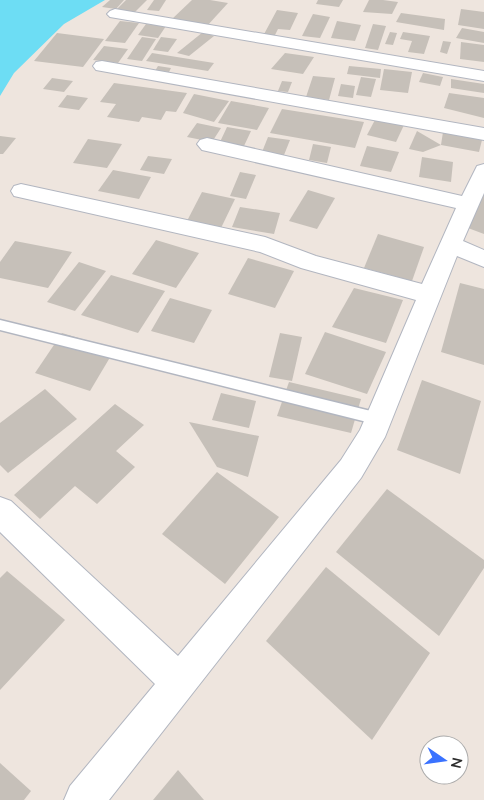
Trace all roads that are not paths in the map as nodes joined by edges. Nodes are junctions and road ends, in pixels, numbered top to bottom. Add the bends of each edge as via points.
1 (115, 14) dead end
2 (102, 66) dead end
3 (484, 76) edge
4 (484, 134) edge
5 (208, 146) dead end
6 (484, 170) edge
7 (21, 191) dead end
8 (468, 204) junction
9 (450, 244) junction
10 (484, 259) edge
11 (432, 292) junction
12 (0, 325) edge
13 (378, 419) junction
14 (0, 510) edge
15 (179, 682) junction
16 (84, 800) edge

1 - 3 street
2 - 4 street
5 - 8 street
6 - 8 street
7 - 11 street via 265,245 369,279 422,293
8 - 9 street
9 - 10 street
9 - 11 street
11 - 13 street
12 - 13 lane
13 - 15 street via 351,469
14 - 15 street
15 - 16 street

